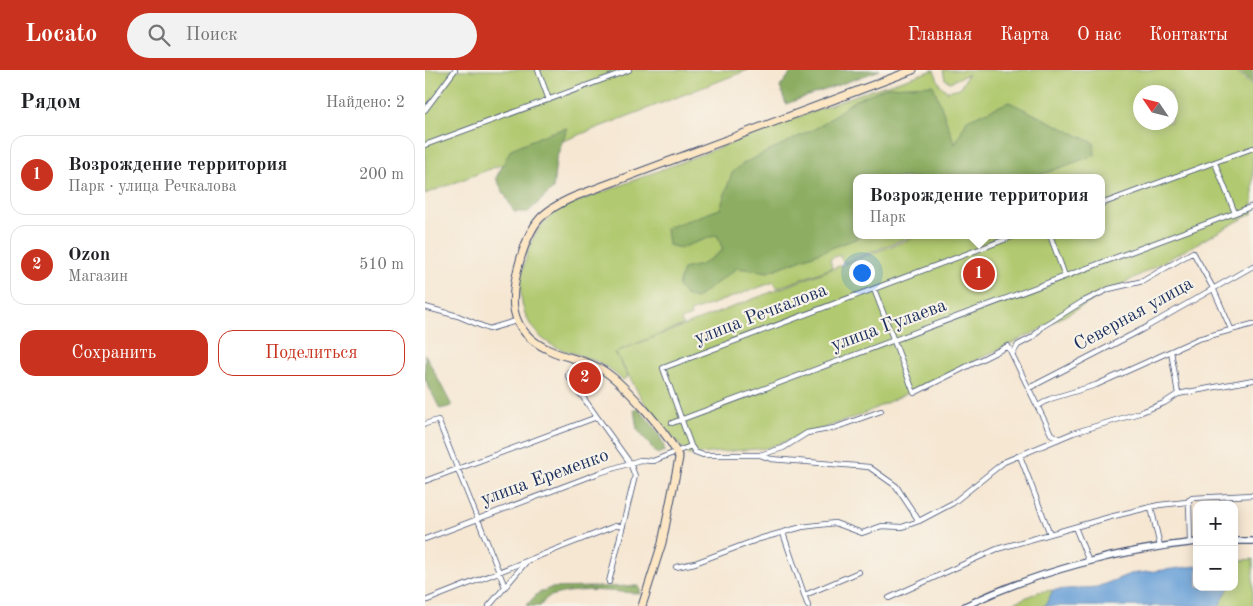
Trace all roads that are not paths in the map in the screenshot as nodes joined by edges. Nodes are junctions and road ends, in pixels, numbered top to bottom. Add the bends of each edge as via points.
1 (455, 70) edge
2 (538, 70) edge
3 (629, 70) edge
4 (913, 70) edge
5 (549, 100) junction
6 (425, 110) edge
7 (425, 145) edge
8 (1253, 148) edge
9 (1215, 163) junction
10 (1105, 203) edge
11 (1253, 206) edge
12 (1235, 213) junction
13 (1006, 239) edge
14 (1051, 239) edge
15 (1253, 266) edge
16 (1065, 276) junction
17 (1213, 288) junction
18 (874, 289) junction
19 (425, 307) edge
20 (516, 321) junction
21 (1253, 324) edge
22 (1231, 329) junction
23 (893, 340) junction
24 (1171, 351) junction
25 (1013, 353) junction
26 (585, 362) junction
27 (1253, 380) edge
28 (1029, 388) junction
29 (1179, 394) junction
30 (1038, 406) junction
31 (881, 411) dead end
32 (597, 417) junction
33 (683, 418) junction
34 (672, 422) dead end
35 (425, 424) edge
36 (1059, 439) junction
37 (691, 446) junction
38 (676, 452) junction
39 (760, 455) junction
40 (1020, 456) junction
41 (630, 463) junction
42 (459, 469) junction
43 (425, 481) edge
44 (1253, 495) edge
45 (1189, 500) junction
46 (1151, 508) junction
47 (477, 519) junction
48 (919, 521) junction
49 (623, 526) junction
50 (1075, 527) junction
51 (783, 533) junction
52 (1050, 534) junction
53 (425, 539) edge
54 (1253, 540) edge
55 (1238, 541) edge
56 (1190, 543) junction
57 (1193, 543) edge
58 (1160, 546) junction
59 (527, 561) junction
60 (1089, 562) junction
61 (676, 567) dead end
62 (499, 572) junction
63 (859, 572) dead end
64 (609, 582) dead end
65 (505, 587) junction
66 (805, 595) junction
67 (889, 598) dead end
68 (425, 601) edge
69 (489, 606) edge
70 (641, 606) edge
71 (808, 606) edge
72 (965, 606) edge

1 - 6 street
2 - 5 street
3 - 5 street
4 - 20 main road via 552,206 537,220 528,236 512,290
5 - 7 street
8 - 9 street
9 - 10 street
9 - 12 street
11 - 12 street, улица Гулаева
12 - 16 street, улица Гулаева
13 - 18 street, улица Речкалова
14 - 16 street
15 - 17 street, Северная улица
16 - 23 street, улица Гулаева
17 - 22 street
17 - 25 street via 1193,252 1143,281 1109,289 1087,299 1043,326 1033,337 1018,345
17 - 28 street, Северная улица via 1143,329
18 - 23 street
18 - 33 street, улица Речкалова via 663,368
19 - 20 street via 489,329
20 - 26 main road via 528,338 549,351
21 - 22 street
22 - 24 street
23 - 25 street via 914,393 1008,346
23 - 33 street, улица Гулаева
24 - 29 street
24 - 30 street
25 - 28 street
26 - 32 street via 568,376
26 - 38 main road via 601,369 626,391 665,434
27 - 29 street
28 - 30 street
29 - 36 street via 1139,413
30 - 36 street via 1051,434
31 - 39 street via 834,428 807,433 783,448
32 - 41 street
32 - 42 street
33 - 34 street, улица Гулаева
33 - 37 street, улица Речкалова
35 - 42 street via 438,420
36 - 40 street
37 - 38 street
37 - 39 street via 703,455
38 - 41 street, улица Еременко via 653,461
38 - 70 main road via 679,464 667,520
39 - 48 street via 771,460 869,467 896,486
40 - 48 street via 1004,462 953,504
40 - 52 street
41 - 47 street, улица Еременко
41 - 49 street via 635,476
42 - 43 street
42 - 47 street
44 - 45 street
45 - 46 street
45 - 56 street
46 - 50 street
46 - 58 street
47 - 53 street, улица Еременко
47 - 62 street
48 - 51 street via 901,527 882,526 862,533 835,522
49 - 59 street via 615,526
49 - 64 street
50 - 52 street
50 - 60 street
51 - 61 street
51 - 66 street
52 - 67 street via 997,549
54 - 55 street
56 - 57 street
56 - 58 street
58 - 60 street
59 - 62 street
59 - 65 street
60 - 72 street via 1012,585
62 - 65 street
62 - 68 street
63 - 66 street
65 - 69 street
66 - 71 street

